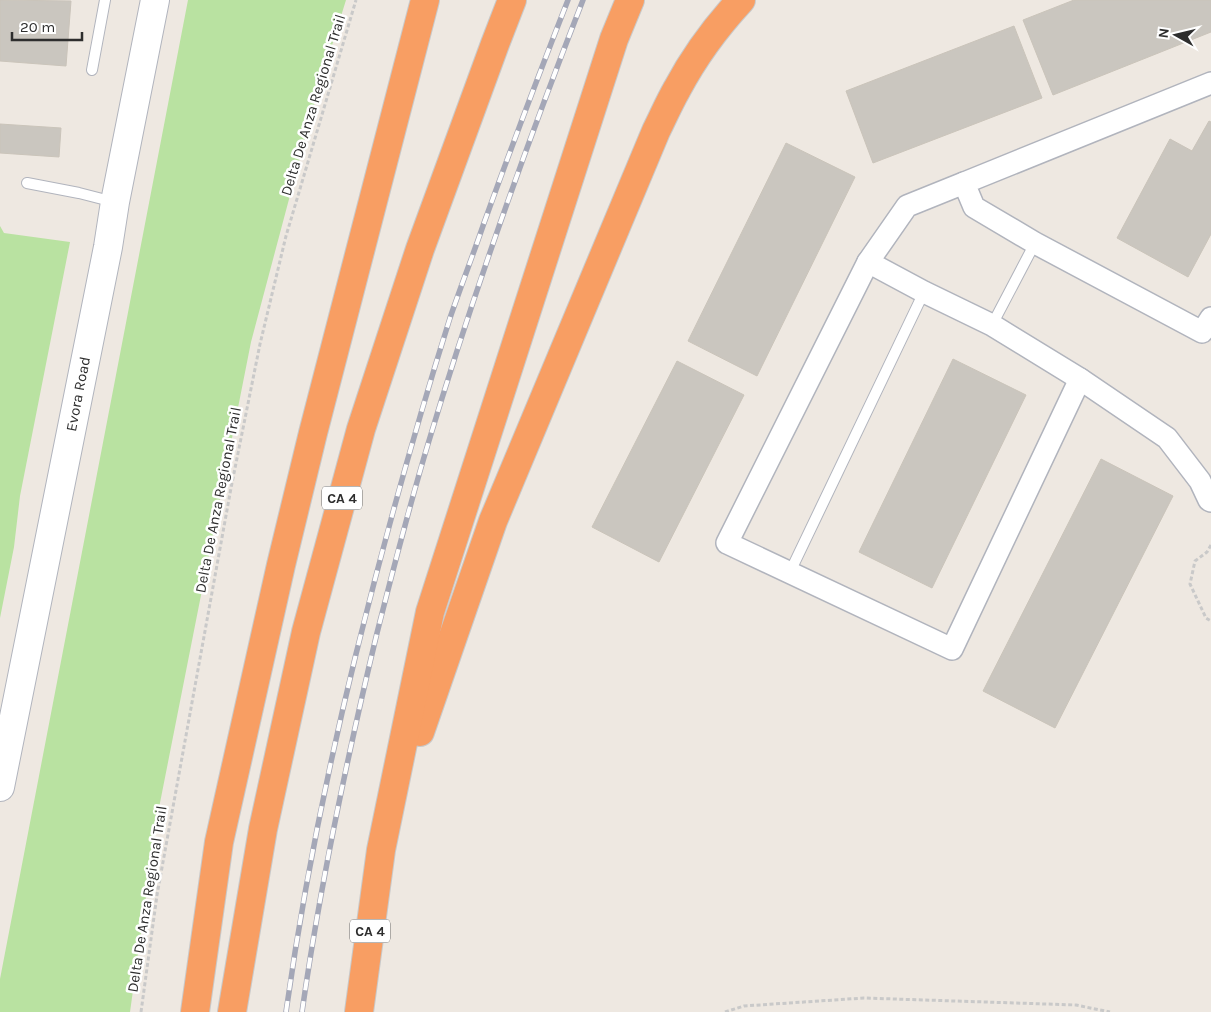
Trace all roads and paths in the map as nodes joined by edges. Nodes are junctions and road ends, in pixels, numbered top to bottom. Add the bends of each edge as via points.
1 (105, 0) edge
2 (155, 0) edge
3 (356, 0) edge
4 (426, 0) edge
5 (512, 0) edge
6 (630, 0) edge
7 (741, 0) edge
8 (92, 70) dead end
9 (1211, 83) edge
10 (27, 183) dead end
11 (964, 183) junction
12 (115, 202) junction
13 (1035, 243) junction
14 (868, 262) junction
15 (924, 292) junction
16 (1211, 318) edge
17 (992, 325) junction
18 (1080, 379) junction
19 (1211, 501) edge
20 (1211, 545) edge
21 (790, 572) junction
22 (1211, 621) edge
23 (0, 787) edge
24 (381, 850) junction
25 (141, 1012) edge
26 (195, 1012) edge
27 (232, 1012) edge
28 (359, 1012) edge
29 (725, 1012) edge
30 (1110, 1012) edge

1 - 8 lane
2 - 12 street, Evora Road
3 - 25 path, Delta De Anza Regional Trail via 286,236 260,344 157,895
4 - 26 highway via 281,565 219,842
5 - 27 highway, CA 4 via 420,249 361,428 306,632 264,829
6 - 24 highway, CA 4 via 611,48 430,612
7 - 24 highway via 701,48 652,140 493,521
9 - 11 street
10 - 12 lane
11 - 13 street via 974,207
11 - 14 street via 907,206
12 - 23 street, Evora Road
13 - 16 street via 1202,332
13 - 17 lane
14 - 15 street
14 - 21 street via 727,543
15 - 17 street
15 - 21 lane
17 - 18 street
18 - 19 street via 1167,438 1200,480
18 - 21 street via 952,649
20 - 22 path via 1195,561 1190,584 1206,618
24 - 28 highway, CA 4
29 - 30 path via 744,1006 864,998 1076,1004

